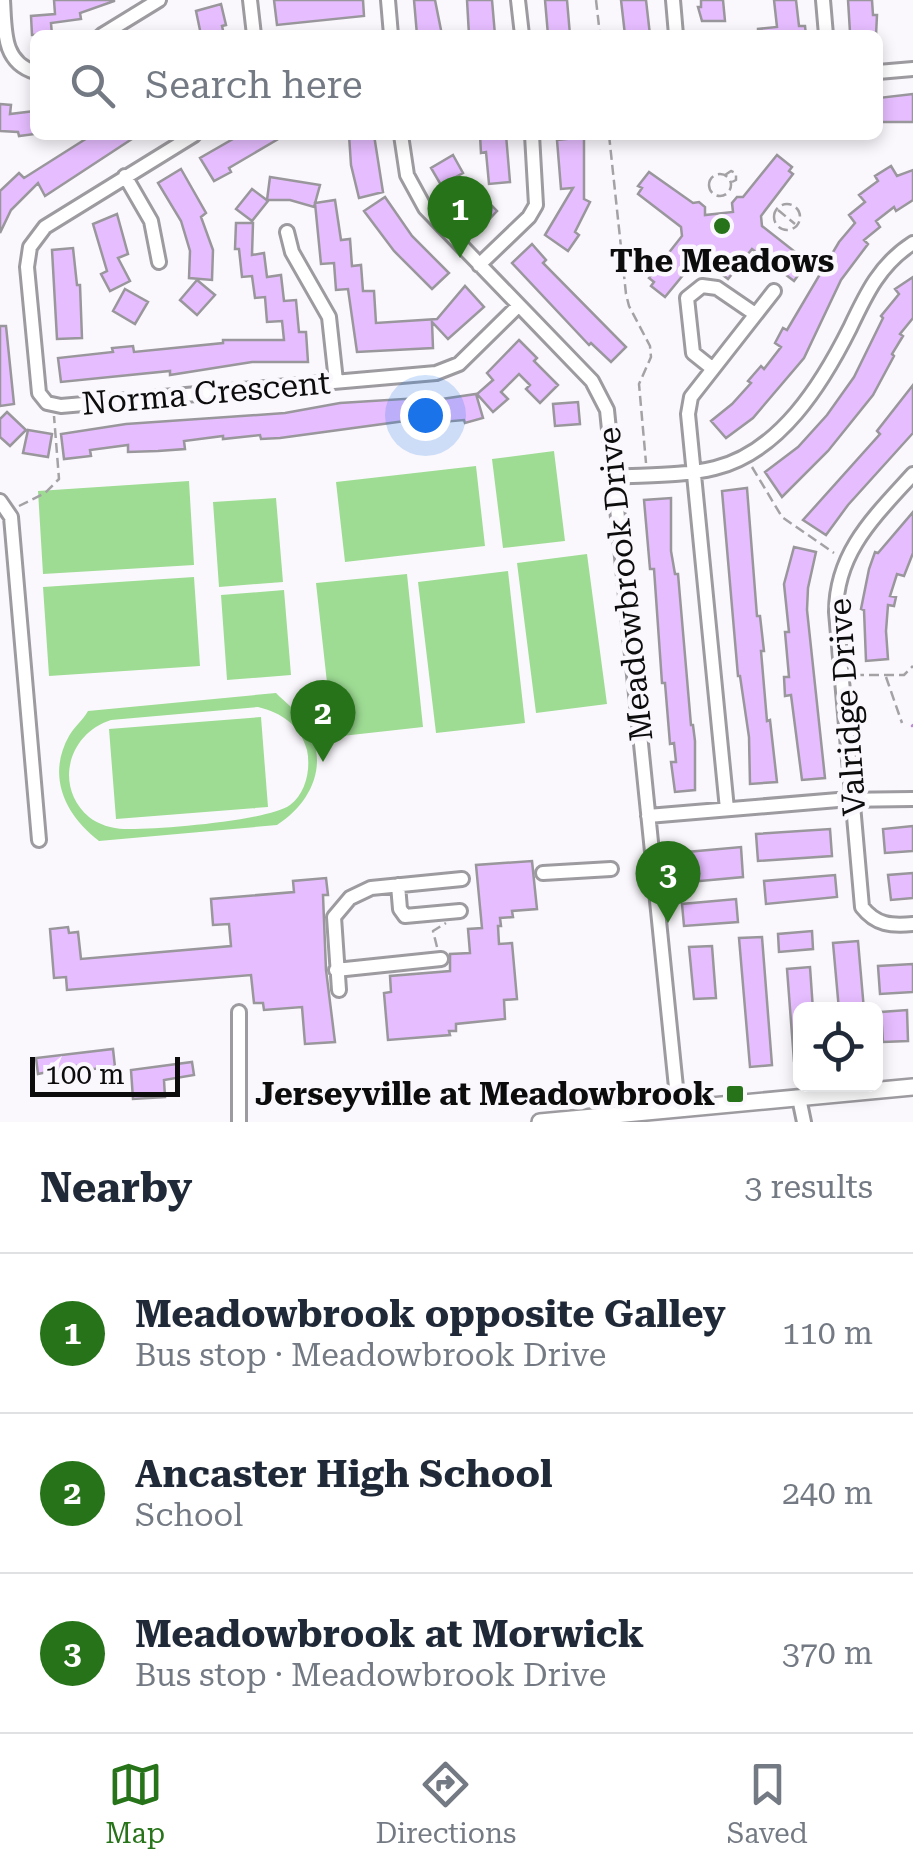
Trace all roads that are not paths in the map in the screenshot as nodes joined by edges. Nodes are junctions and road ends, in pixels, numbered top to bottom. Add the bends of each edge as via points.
1 (3, 0) edge
2 (159, 0) edge
3 (250, 0) edge
4 (388, 0) edge
5 (518, 0) edge
6 (673, 0) edge
7 (823, 0) edge
8 (143, 4) edge
9 (109, 30) edge
10 (253, 30) edge
11 (391, 30) edge
12 (521, 30) edge
13 (676, 30) edge
14 (826, 30) edge
15 (913, 68) edge
16 (30, 70) edge
17 (883, 71) edge
18 (186, 140) edge
19 (402, 140) edge
20 (532, 140) edge
21 (125, 176) junction
22 (287, 232) dead end
23 (913, 243) edge
24 (159, 262) dead end
25 (479, 266) junction
26 (774, 290) dead end
27 (518, 306) junction
28 (756, 314) junction
29 (713, 368) junction
30 (336, 380) junction
31 (694, 472) junction
32 (913, 474) edge
33 (615, 477) junction
34 (3, 505) edge
35 (854, 799) junction
36 (913, 799) edge
37 (727, 809) junction
38 (648, 816) junction
39 (39, 840) dead end
40 (611, 869) dead end
41 (544, 873) dead end
42 (462, 879) dead end
43 (398, 885) junction
44 (460, 911) dead end
45 (913, 924) edge
46 (441, 959) road end
47 (336, 970) junction
48 (339, 990) dead end
49 (238, 1012) dead end
50 (913, 1086) edge
51 (800, 1098) junction
52 (678, 1107) junction
53 (238, 1122) edge
54 (540, 1122) edge
55 (804, 1122) edge

1 - 16 street via 9,55
2 - 8 street
3 - 10 street
4 - 11 street
5 - 12 street
6 - 13 street
7 - 14 street
8 - 9 street
15 - 17 street
18 - 21 street, Norma Crescent
19 - 25 street, Meadowbrook Drive via 414,192
20 - 25 street via 538,197 533,211
21 - 24 street via 151,221
21 - 30 street, Norma Crescent via 44,228 30,247 40,393 47,404
22 - 30 street via 329,317
23 - 31 street via 879,273 831,366 774,436 746,458
25 - 27 street, Meadowbrook Drive
26 - 28 street
27 - 30 street, Norma Crescent via 449,370
27 - 33 street, Meadowbrook Drive via 602,397
28 - 29 street
28 - 29 street via 717,288 692,290 689,344
29 - 31 street via 691,397
31 - 33 street
31 - 37 street
32 - 35 street, Valridge Drive via 859,535 840,572 836,612
33 - 38 street, Meadowbrook Drive
34 - 39 street via 11,517
35 - 36 street
35 - 37 street
35 - 45 street, Valridge Drive via 862,907 883,924
37 - 38 street
38 - 52 street, Meadowbrook Drive
40 - 41 street
42 - 43 street
43 - 44 street via 405,916
43 - 47 street via 360,893 334,917
46 - 47 street
47 - 48 street
49 - 53 street
50 - 51 main road
51 - 52 main road
51 - 55 street
52 - 54 main road

